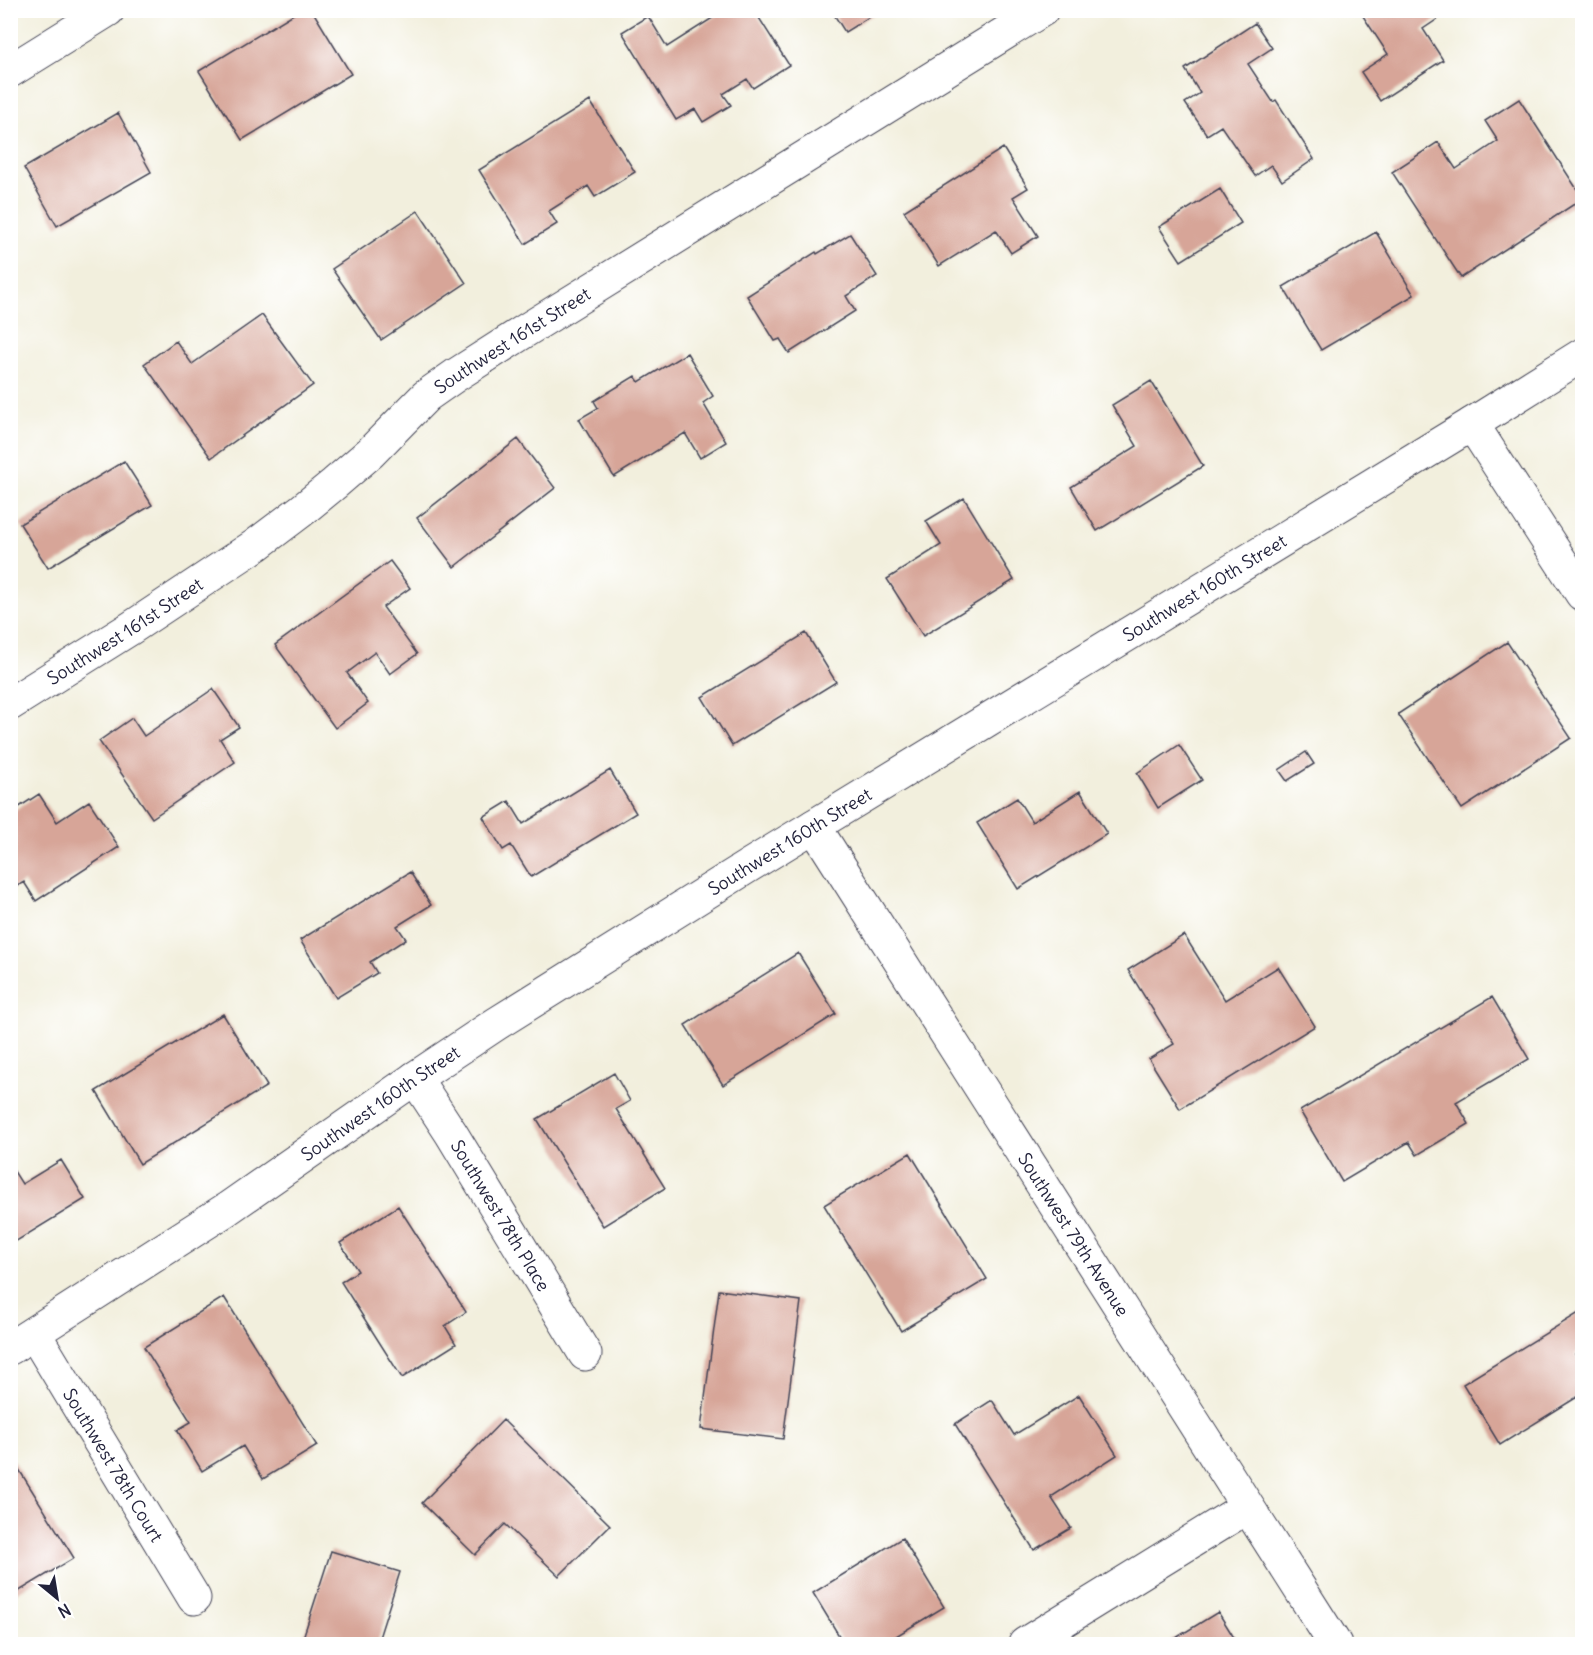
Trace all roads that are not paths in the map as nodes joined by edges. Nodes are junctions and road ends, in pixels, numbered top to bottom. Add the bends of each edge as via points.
1 (108, 10) edge
2 (1042, 10) edge
3 (10, 71) edge
4 (1582, 355) edge
5 (1472, 424) junction
6 (1582, 594) edge
7 (10, 704) edge
8 (814, 826) junction
9 (415, 1078) junction
10 (22, 1341) edge
11 (585, 1354) dead end
12 (1247, 1507) junction
13 (194, 1598) dead end
14 (1025, 1644) edge
15 (1335, 1644) edge

1 - 3 street
2 - 7 street, Southwest 161st Street via 456,375 426,396 370,453 256,545
4 - 5 street, Southwest 160th Street
5 - 6 street
5 - 8 street, Southwest 160th Street
8 - 9 street, Southwest 160th Street
8 - 12 street, Southwest 79th Avenue
9 - 10 street, Southwest 160th Street via 227,1209
9 - 11 street, Southwest 78th Place
10 - 13 street, Southwest 78th Court
12 - 14 street
12 - 15 street, Southwest 79th Avenue

